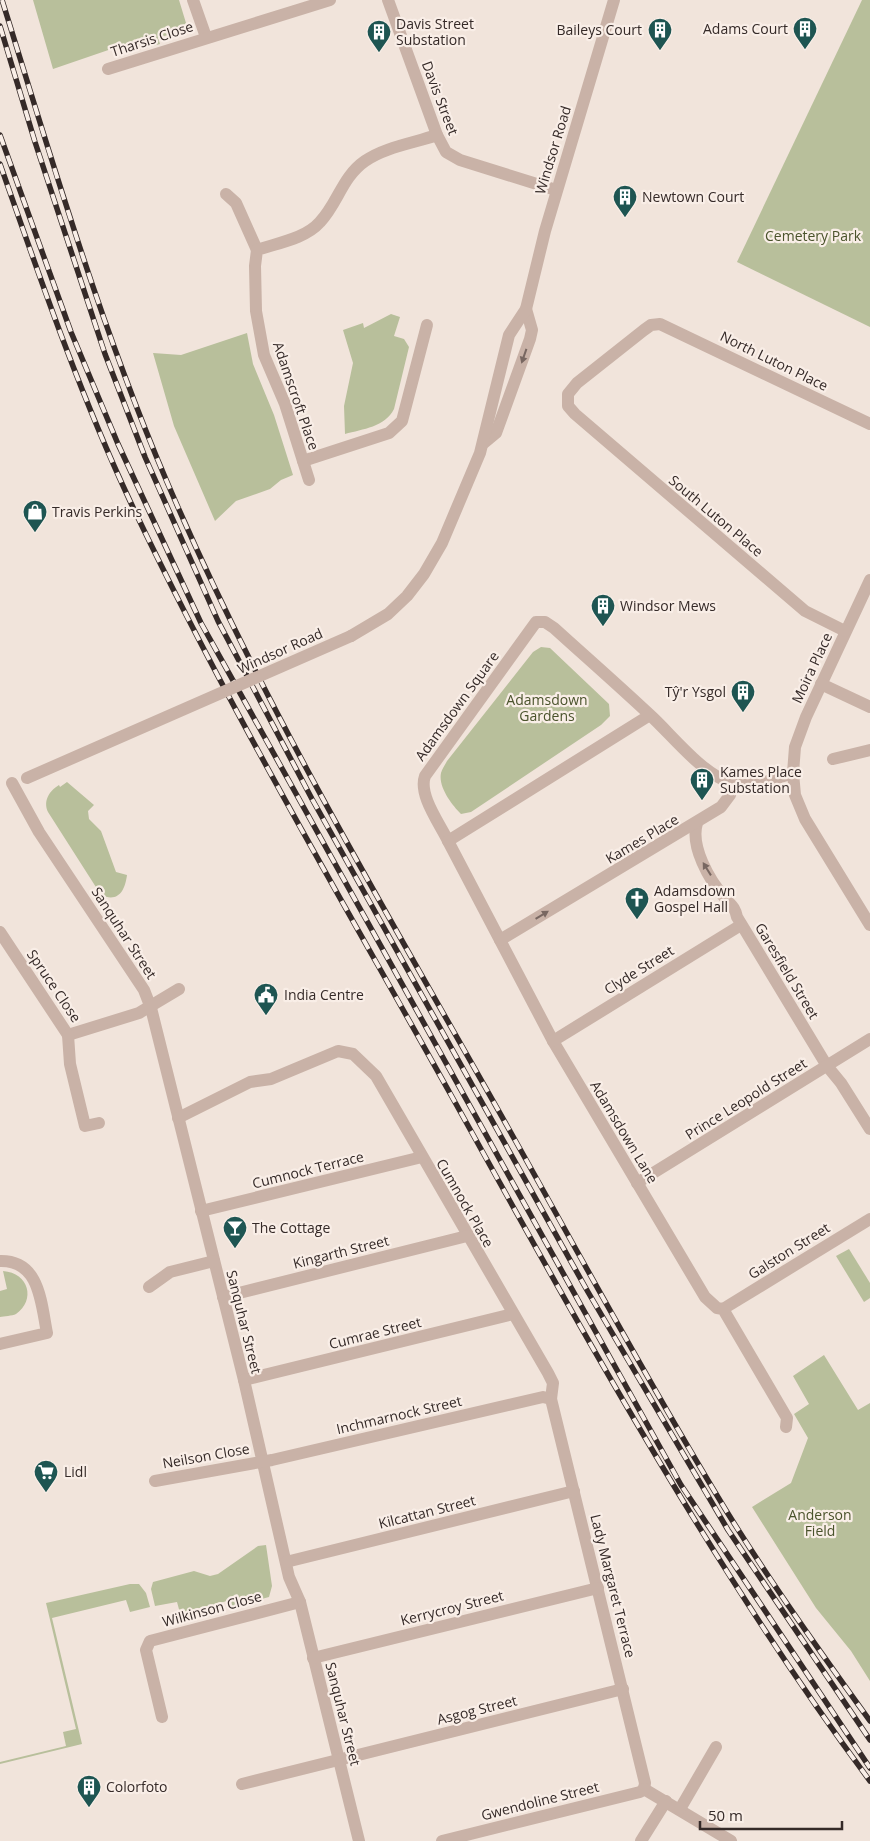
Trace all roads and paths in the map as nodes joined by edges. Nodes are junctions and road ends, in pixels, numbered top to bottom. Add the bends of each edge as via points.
1 (193, 0) edge
2 (330, 0) edge
3 (388, 0) edge
4 (614, 0) edge
5 (206, 37) junction
6 (108, 69) dead end
7 (437, 135) junction
8 (556, 190) junction
9 (226, 194) dead end
10 (258, 250) junction
11 (526, 309) junction
12 (427, 325) dead end
13 (665, 325) joint
14 (870, 424) edge
15 (484, 443) junction
16 (303, 461) junction
17 (309, 480) dead end
18 (870, 580) edge
19 (845, 631) junction
20 (821, 684) junction
21 (870, 707) edge
22 (650, 715) junction
23 (870, 750) edge
24 (833, 759) dead end
25 (793, 773) junction
26 (733, 784) junction
27 (6, 785) edge
28 (697, 823) junction
29 (448, 841) junction
30 (741, 925) junction
31 (870, 926) edge
32 (0, 932) edge
33 (500, 940) junction
34 (179, 989) dead end
35 (151, 1008) junction
36 (68, 1035) junction
37 (870, 1039) edge
38 (553, 1041) junction
39 (827, 1066) junction
40 (178, 1118) junction
41 (100, 1123) dead end
42 (870, 1129) edge
43 (422, 1157) junction
44 (637, 1184) junction
45 (201, 1212) junction
46 (870, 1219) edge
47 (467, 1236) junction
48 (0, 1261) edge
49 (214, 1261) junction
50 (149, 1287) dead end
51 (223, 1296) junction
52 (723, 1309) junction
53 (513, 1314) junction
54 (0, 1344) edge
55 (548, 1373) joint
56 (244, 1380) junction
57 (547, 1398) junction
58 (786, 1427) dead end
59 (262, 1461) junction
60 (155, 1481) dead end
61 (574, 1491) junction
62 (286, 1562) junction
63 (598, 1588) junction
64 (300, 1602) junction
65 (314, 1658) junction
66 (623, 1689) junction
67 (162, 1717) dead end
68 (716, 1747) dead end
69 (339, 1760) junction
70 (242, 1784) dead end
71 (644, 1789) junction
72 (666, 1801) junction
73 (680, 1809) junction
74 (466, 1838) edge
75 (359, 1841) edge
76 (442, 1841) edge
77 (641, 1841) edge
78 (731, 1841) edge

1 - 5 street, Tharsis Close
2 - 5 street, Tharsis Close
3 - 7 street, Davis Street
4 - 8 street, Windsor Road
5 - 6 street, Tharsis Close
7 - 8 street, Davis Street via 446,152 460,160
7 - 10 street via 365,161 346,178 319,224 297,237
8 - 11 street, Windsor Road
9 - 10 street via 236,203
10 - 16 street, Adamscroft Place via 256,311 264,355 285,404
11 - 15 street, Windsor Road via 509,335 485,426
11 -> 15 street, Windsor Road via 532,330 530,339 496,433
12 - 16 street, Adamscroft Place via 402,421 389,433
13 - 14 street, North Luton Place
13 - 19 street, South Luton Place via 656,324 644,330 570,389 568,406 805,611
15 - 27 street, Windsor Road, bridge via 428,569 388,614 351,636
16 - 17 street, Adamscroft Place
18 - 19 street, Moira Place
19 - 20 street, Moira Place
20 - 21 street
20 - 25 street, Moira Place via 800,732
22 - 26 street, Adamsdown Square via 706,769
22 - 29 street
22 - 29 street, Adamsdown Square via 554,628 546,622 536,622 425,776 426,796
23 - 24 street
25 - 26 street via 752,785
25 - 31 street, Moira Place via 795,795 805,819
26 - 28 street, Kames Place via 722,807
27 - 35 street, Sanquhar Street via 144,990
30 -> 28 street, Garesfield Street via 736,910 699,856 695,834
33 -> 28 street, Kames Place
29 - 33 street, Adamsdown Lane
30 - 38 street, Clyde Street
30 - 39 street, Garesfield Street
32 - 36 street, Spruce Close
33 - 38 street, Adamsdown Lane
34 - 35 street, Spruce Close
35 - 36 street, Spruce Close
35 - 40 street, Sanquhar Street
36 - 41 street via 70,1064 85,1126
37 - 39 street, Prince Leopold Street
38 - 44 street, Adamsdown Lane
39 - 42 street, Garesfield Street
39 - 44 street, Prince Leopold Street
40 - 43 street, Cumnock Place via 250,1082 271,1079 338,1051 351,1053 376,1076
40 - 45 street, Sanquhar Street
43 - 45 street, Cumnock Terrace
43 - 47 street, Cumnock Place
44 - 52 street, Adamsdown Lane via 705,1297
45 - 49 street, Sanquhar Street
46 - 52 street, Galston Street
47 - 51 street, Kingarth Street
47 - 53 street, Cumnock Place
48 - 54 street via 13,1262 32,1275 47,1333
49 - 50 street via 170,1272
49 - 51 street, Sanquhar Street
51 - 56 street, Sanquhar Street
52 - 58 street, Adamsdown Lane via 787,1418
53 - 55 street, Cumnock Place
53 - 56 street, Cumrae Street
55 - 57 street, Lady Margaret Terrace via 553,1384
56 - 59 street, Sanquhar Street
57 - 59 street, Inchmarnock Street
57 - 61 street, Lady Margaret Terrace
59 - 60 street, Neilson Close
59 - 62 street, Sanquhar Street
61 - 62 street, Kilcattan Street
61 - 63 street, Lady Margaret Terrace
62 - 64 street, Sanquhar Street
63 - 65 street, Kerrycroy Street
63 - 66 street, Lady Margaret Terrace
64 - 65 street, Sanquhar Street
64 - 67 street, Wilkinson Close via 150,1641 146,1650
65 - 69 street, Sanquhar Street
66 - 69 street, Asgog Street
66 - 71 street, Lady Margaret Terrace
68 - 73 street
69 - 70 street, Asgog Street
69 - 75 street, Sanquhar Street
71 - 72 street
71 - 74 street, Gwendoline Street
72 - 73 street
72 - 77 street
73 - 78 street
74 - 76 street, Gwendoline Street

